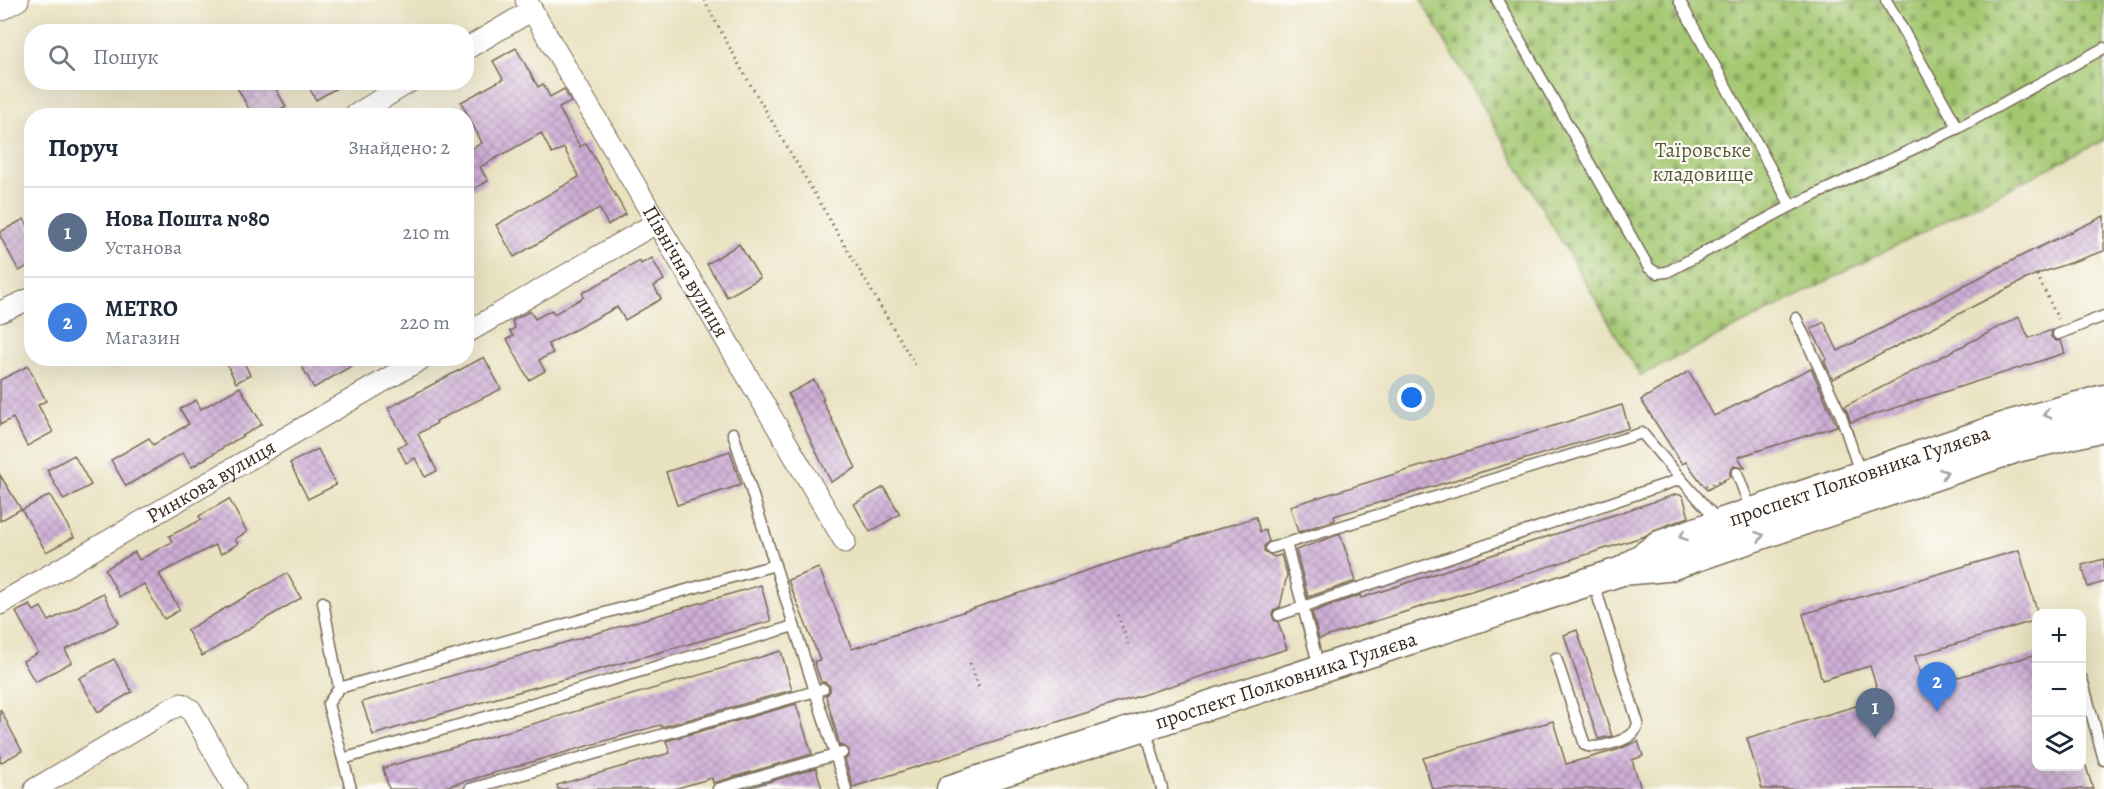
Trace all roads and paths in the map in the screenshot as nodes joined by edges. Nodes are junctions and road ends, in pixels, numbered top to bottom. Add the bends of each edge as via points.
1 (18, 0) edge
2 (704, 0) edge
3 (1497, 0) edge
4 (1678, 0) edge
5 (1886, 0) edge
6 (529, 5) edge
7 (0, 10) edge
8 (474, 43) edge
9 (2104, 48) edge
10 (397, 90) edge
11 (367, 108) edge
12 (1958, 128) junction
13 (1791, 206) junction
14 (656, 223) junction
15 (2037, 274) dead end
16 (24, 302) edge
17 (0, 312) edge
18 (2104, 316) edge
19 (1796, 318) dead end
20 (474, 328) edge
21 (2061, 333) joint
22 (915, 365) dead end
23 (409, 366) edge
24 (2104, 399) edge
25 (2104, 427) edge
26 (733, 433) dead end
27 (1737, 474) joint
28 (1860, 474) junction
29 (1681, 478) junction
30 (1692, 491) junction
31 (1752, 512) junction
32 (1720, 523) junction
33 (845, 542) dead end
34 (1286, 543) junction
35 (1271, 548) dead end
36 (775, 565) junction
37 (1622, 571) junction
38 (1593, 581) junction
39 (323, 602) dead end
40 (0, 604) edge
41 (1303, 607) junction
42 (1118, 615) dead end
43 (1279, 615) dead end
44 (794, 626) junction
45 (1128, 644) dead end
46 (1556, 658) dead end
47 (970, 663) dead end
48 (1319, 669) junction
49 (339, 688) junction
50 (819, 690) junction
51 (980, 691) dead end
52 (2086, 694) edge
53 (1145, 726) junction
54 (839, 754) junction
55 (343, 759) junction
56 (2104, 760) edge
57 (35, 789) edge
58 (235, 789) edge
59 (351, 789) edge
60 (470, 789) edge
61 (717, 789) edge
62 (846, 789) edge
63 (951, 789) edge
64 (1162, 789) edge

1 - 7 street
2 - 22 path
3 - 13 lane via 1648,268 1657,273 1667,272
4 - 13 lane
5 - 12 lane
6 - 8 street
6 - 14 street, Північна вулиця
9 - 12 lane
10 - 11 street
12 - 13 lane
14 - 20 street
14 - 33 street, Північна вулиця
15 - 21 path
16 - 17 street
18 - 21 lane
19 - 28 lane via 1844,414
23 - 40 street, Ринкова вулиця
24 -> 28 main road, проспект Полковника Гуляєва via 2012,424
37 -> 25 main road, проспект Полковника Гуляєва via 1667,567 2017,448
26 - 36 lane
27 - 30 path
27 - 31 lane
28 - 31 main road, проспект Полковника Гуляєва
29 - 30 lane
29 - 34 lane via 1642,433
29 - 41 lane
30 - 32 lane
31 - 32 main road, проспект Полковника Гуляєва
32 -> 37 main road, проспект Полковника Гуляєва via 1660,545
34 - 35 lane
34 - 41 lane
36 - 44 lane
36 - 49 lane
37 - 38 main road, проспект Полковника Гуляєва
38 - 46 lane via 1638,723 1636,730 1630,736 1596,748 1585,745
38 - 48 main road, проспект Полковника Гуляєва
39 - 49 lane
41 - 43 lane
41 - 48 lane
42 - 45 path
44 - 50 lane
44 - 55 lane
47 - 51 path
48 - 53 main road, проспект Полковника Гуляєва
49 - 55 lane via 328,704
50 - 54 lane
50 - 60 lane
52 - 56 lane
53 - 63 main road, проспект Полковника Гуляєва
53 - 64 lane
54 - 61 lane
54 - 62 lane
55 - 59 lane
57 - 58 street via 182,704 191,710

